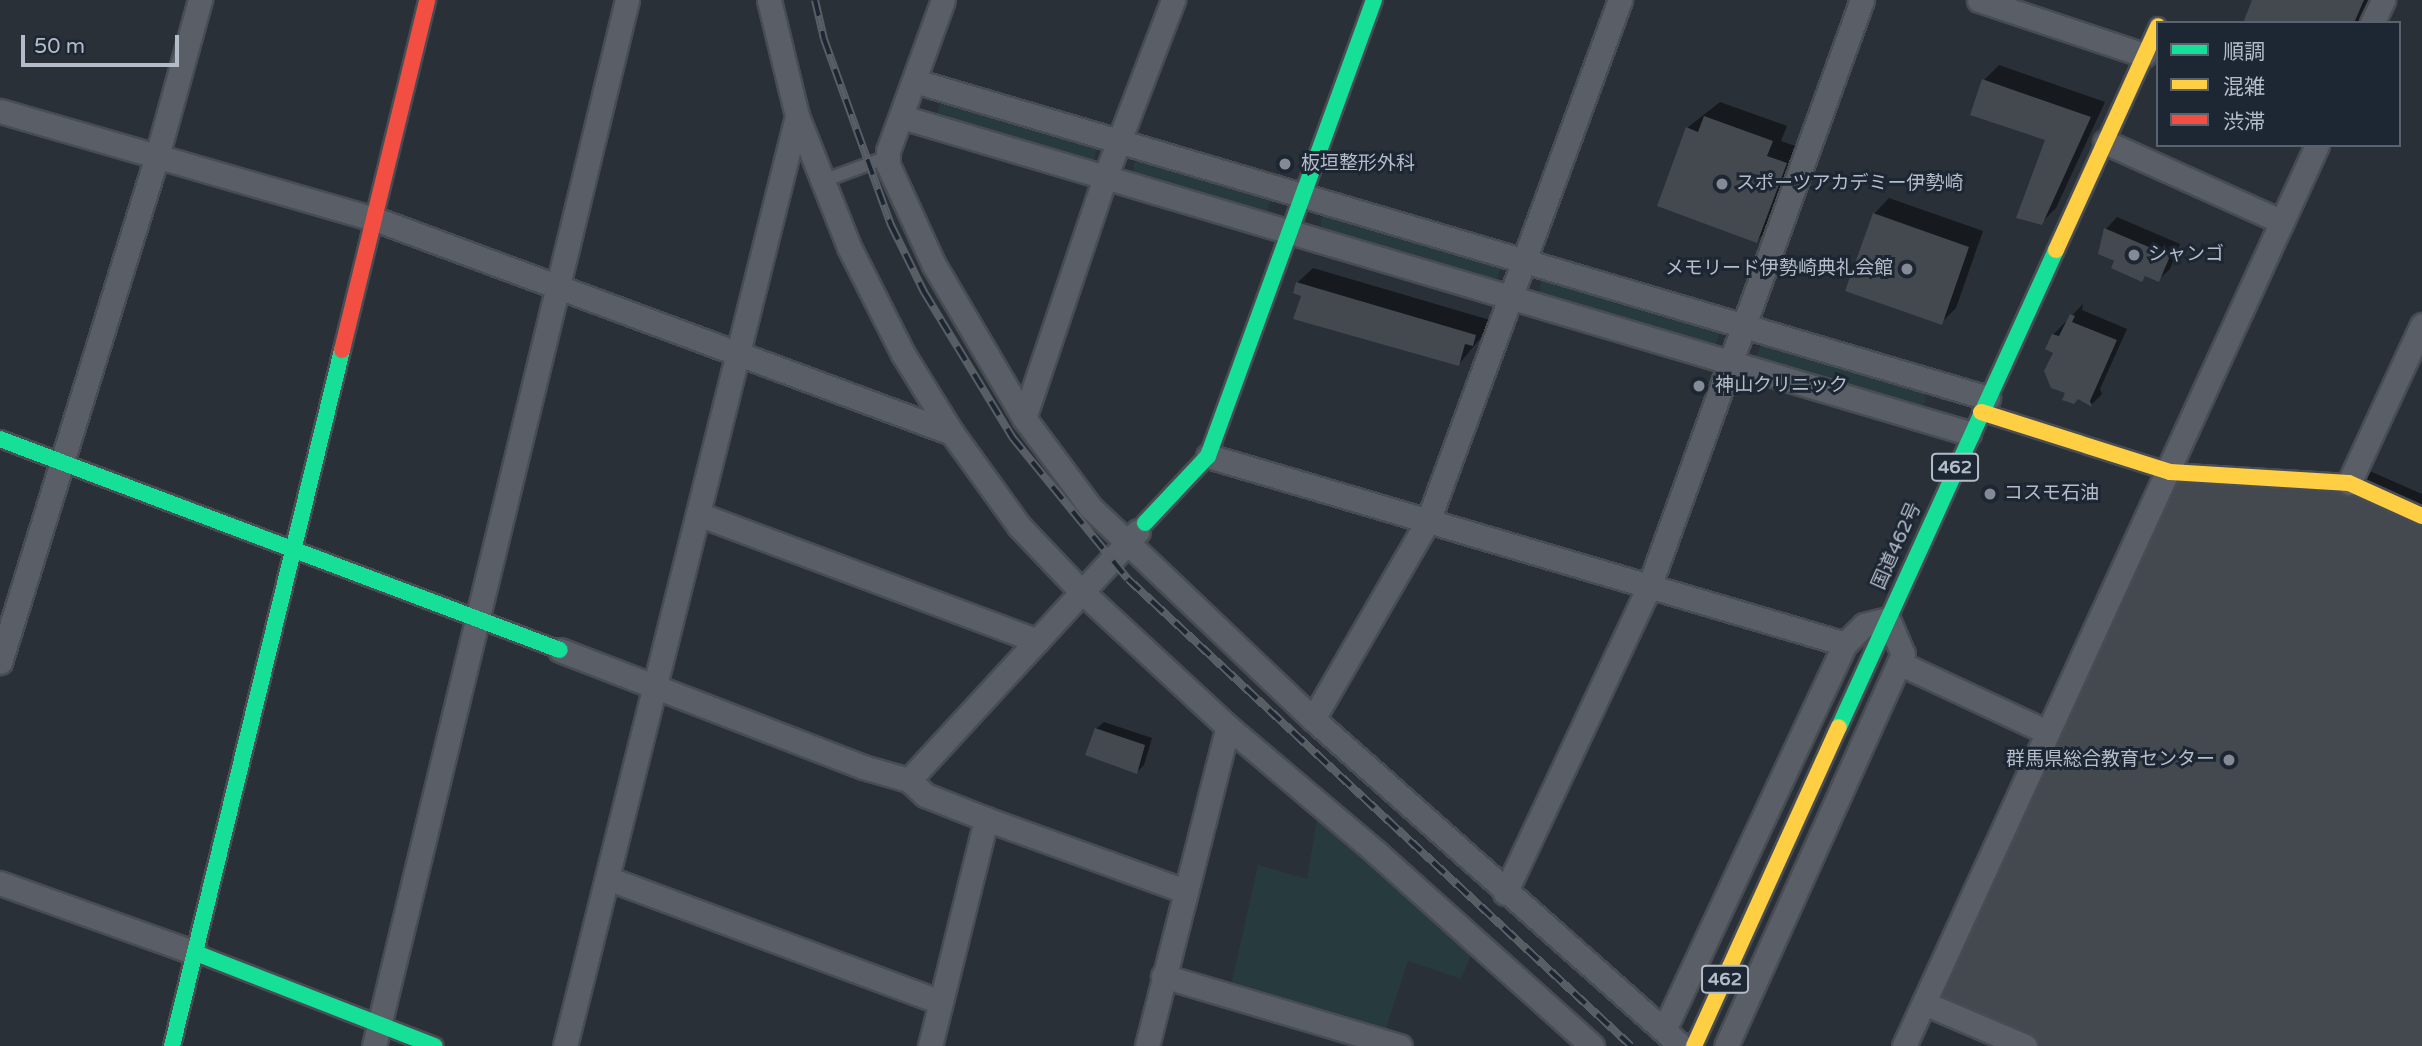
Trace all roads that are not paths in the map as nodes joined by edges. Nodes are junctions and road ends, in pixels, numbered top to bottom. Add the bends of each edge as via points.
1 (200, 0) edge
2 (427, 0) edge
3 (626, 0) edge
4 (769, 0) edge
5 (943, 0) edge
6 (1172, 0) edge
7 (1374, 0) edge
8 (1620, 0) edge
9 (1862, 0) edge
10 (1979, 0) edge
11 (2383, 0) edge
12 (2373, 21) edge
13 (2156, 29) edge
14 (2144, 55) junction
15 (915, 81) junction
16 (0, 111) edge
17 (797, 116) junction
18 (902, 117) junction
19 (1120, 140) junction
20 (2105, 142) junction
21 (2316, 147) edge
22 (157, 156) junction
23 (888, 157) junction
24 (1104, 180) junction
25 (823, 181) junction
26 (1303, 194) junction
27 (375, 219) junction
28 (2282, 222) junction
29 (1289, 233) junction
30 (1527, 260) junction
31 (557, 286) junction
32 (1511, 300) junction
33 (2422, 325) edge
34 (1743, 328) junction
35 (738, 353) junction
36 (1729, 365) junction
37 (1984, 405) junction
38 (1024, 418) junction
39 (952, 433) junction
40 (1969, 433) junction
41 (0, 439) edge
42 (1208, 456) junction
43 (62, 462) junction
44 (2170, 472) junction
45 (2350, 483) junction
46 (698, 514) junction
47 (2422, 516) edge
48 (1428, 521) junction
49 (1145, 523) joint
50 (1127, 542) junction
51 (294, 550) junction
52 (1649, 587) junction
53 (1080, 590) junction
54 (477, 619) junction
55 (1888, 619) junction
56 (1037, 641) junction
57 (1845, 645) junction
58 (559, 650) joint
59 (0, 662) edge
60 (1899, 663) junction
61 (655, 686) junction
62 (1312, 719) junction
63 (1228, 727) junction
64 (2047, 732) junction
65 (909, 780) junction
66 (986, 819) junction
67 (607, 878) junction
68 (0, 883) edge
69 (1185, 891) junction
70 (1505, 893) junction
71 (196, 953) junction
72 (1163, 976) junction
73 (941, 1002) junction
74 (1924, 1003) junction
75 (1664, 1030) junction
76 (376, 1036) edge
77 (172, 1046) edge
78 (434, 1046) edge
79 (565, 1046) edge
80 (930, 1046) edge
81 (1147, 1046) edge
82 (1400, 1046) edge
83 (1591, 1046) edge
84 (1681, 1046) edge
85 (1694, 1046) edge
86 (1726, 1046) edge
87 (1904, 1046) edge
88 (2025, 1046) edge

1 - 22 street
2 - 27 main road
3 - 31 street
4 - 17 street
5 - 15 street
6 - 19 street
7 - 26 main road
8 - 30 street
9 - 34 street
10 - 14 street
11 - 12 street
13 - 14 main road, 国道462号 / 462
14 - 20 main road, 国道462号 / 462
15 - 18 street
15 - 19 street
16 - 22 street
17 - 25 street
17 - 35 street
18 - 23 street
18 - 24 street
19 - 24 street
19 - 26 street
20 - 28 street
20 - 37 main road, 国道462号 / 462
21 - 28 street
22 - 27 street
22 - 43 street
23 - 25 lane
23 - 38 street via 934,265
24 - 29 street
24 - 38 street
25 - 39 street via 849,247 903,354
26 - 29 main road
26 - 30 street
27 - 31 street
27 - 51 main road
28 - 44 street
29 - 32 street
29 - 42 main road
30 - 32 street
30 - 34 street
31 - 35 street
31 - 54 street
32 - 36 street
32 - 48 street
33 - 45 street
34 - 36 street
34 - 37 street
35 - 39 street
35 - 46 street
36 - 40 street
36 - 52 street
37 - 40 main road, 国道462号 / 462
37 - 44 main road
38 - 50 street via 1090,507
39 - 53 street via 1019,526
40 - 55 main road, 国道462号 / 462
41 - 43 main road
42 - 48 street
42 - 49 main road
43 - 51 main road
43 - 59 street
44 - 45 main road
44 - 64 street
45 - 47 main road
46 - 56 street
46 - 61 street
48 - 52 street
48 - 62 street
49 - 50 street
50 - 53 street
50 - 62 street
51 - 54 main road
51 - 71 main road
52 - 57 street
52 - 70 street
53 - 56 street
53 - 63 street
54 - 58 main road
54 - 76 street
55 - 57 street via 1864,625
55 - 60 street via 1903,654
55 - 85 main road, 国道462号 / 462
56 - 65 street
57 - 75 street
58 - 61 street
60 - 64 street
60 - 86 street
61 - 65 street via 863,767
61 - 67 street
62 - 70 street
63 - 69 street
63 - 83 street via 1377,853
64 - 74 street
65 - 66 street via 925,795
66 - 69 street
66 - 73 street
67 - 73 street
67 - 79 street
68 - 71 street
69 - 72 street
70 - 75 street
71 - 76 main road
71 - 77 main road
72 - 81 street
72 - 82 street
73 - 80 street
74 - 87 street
74 - 88 street
75 - 84 street
76 - 78 main road

